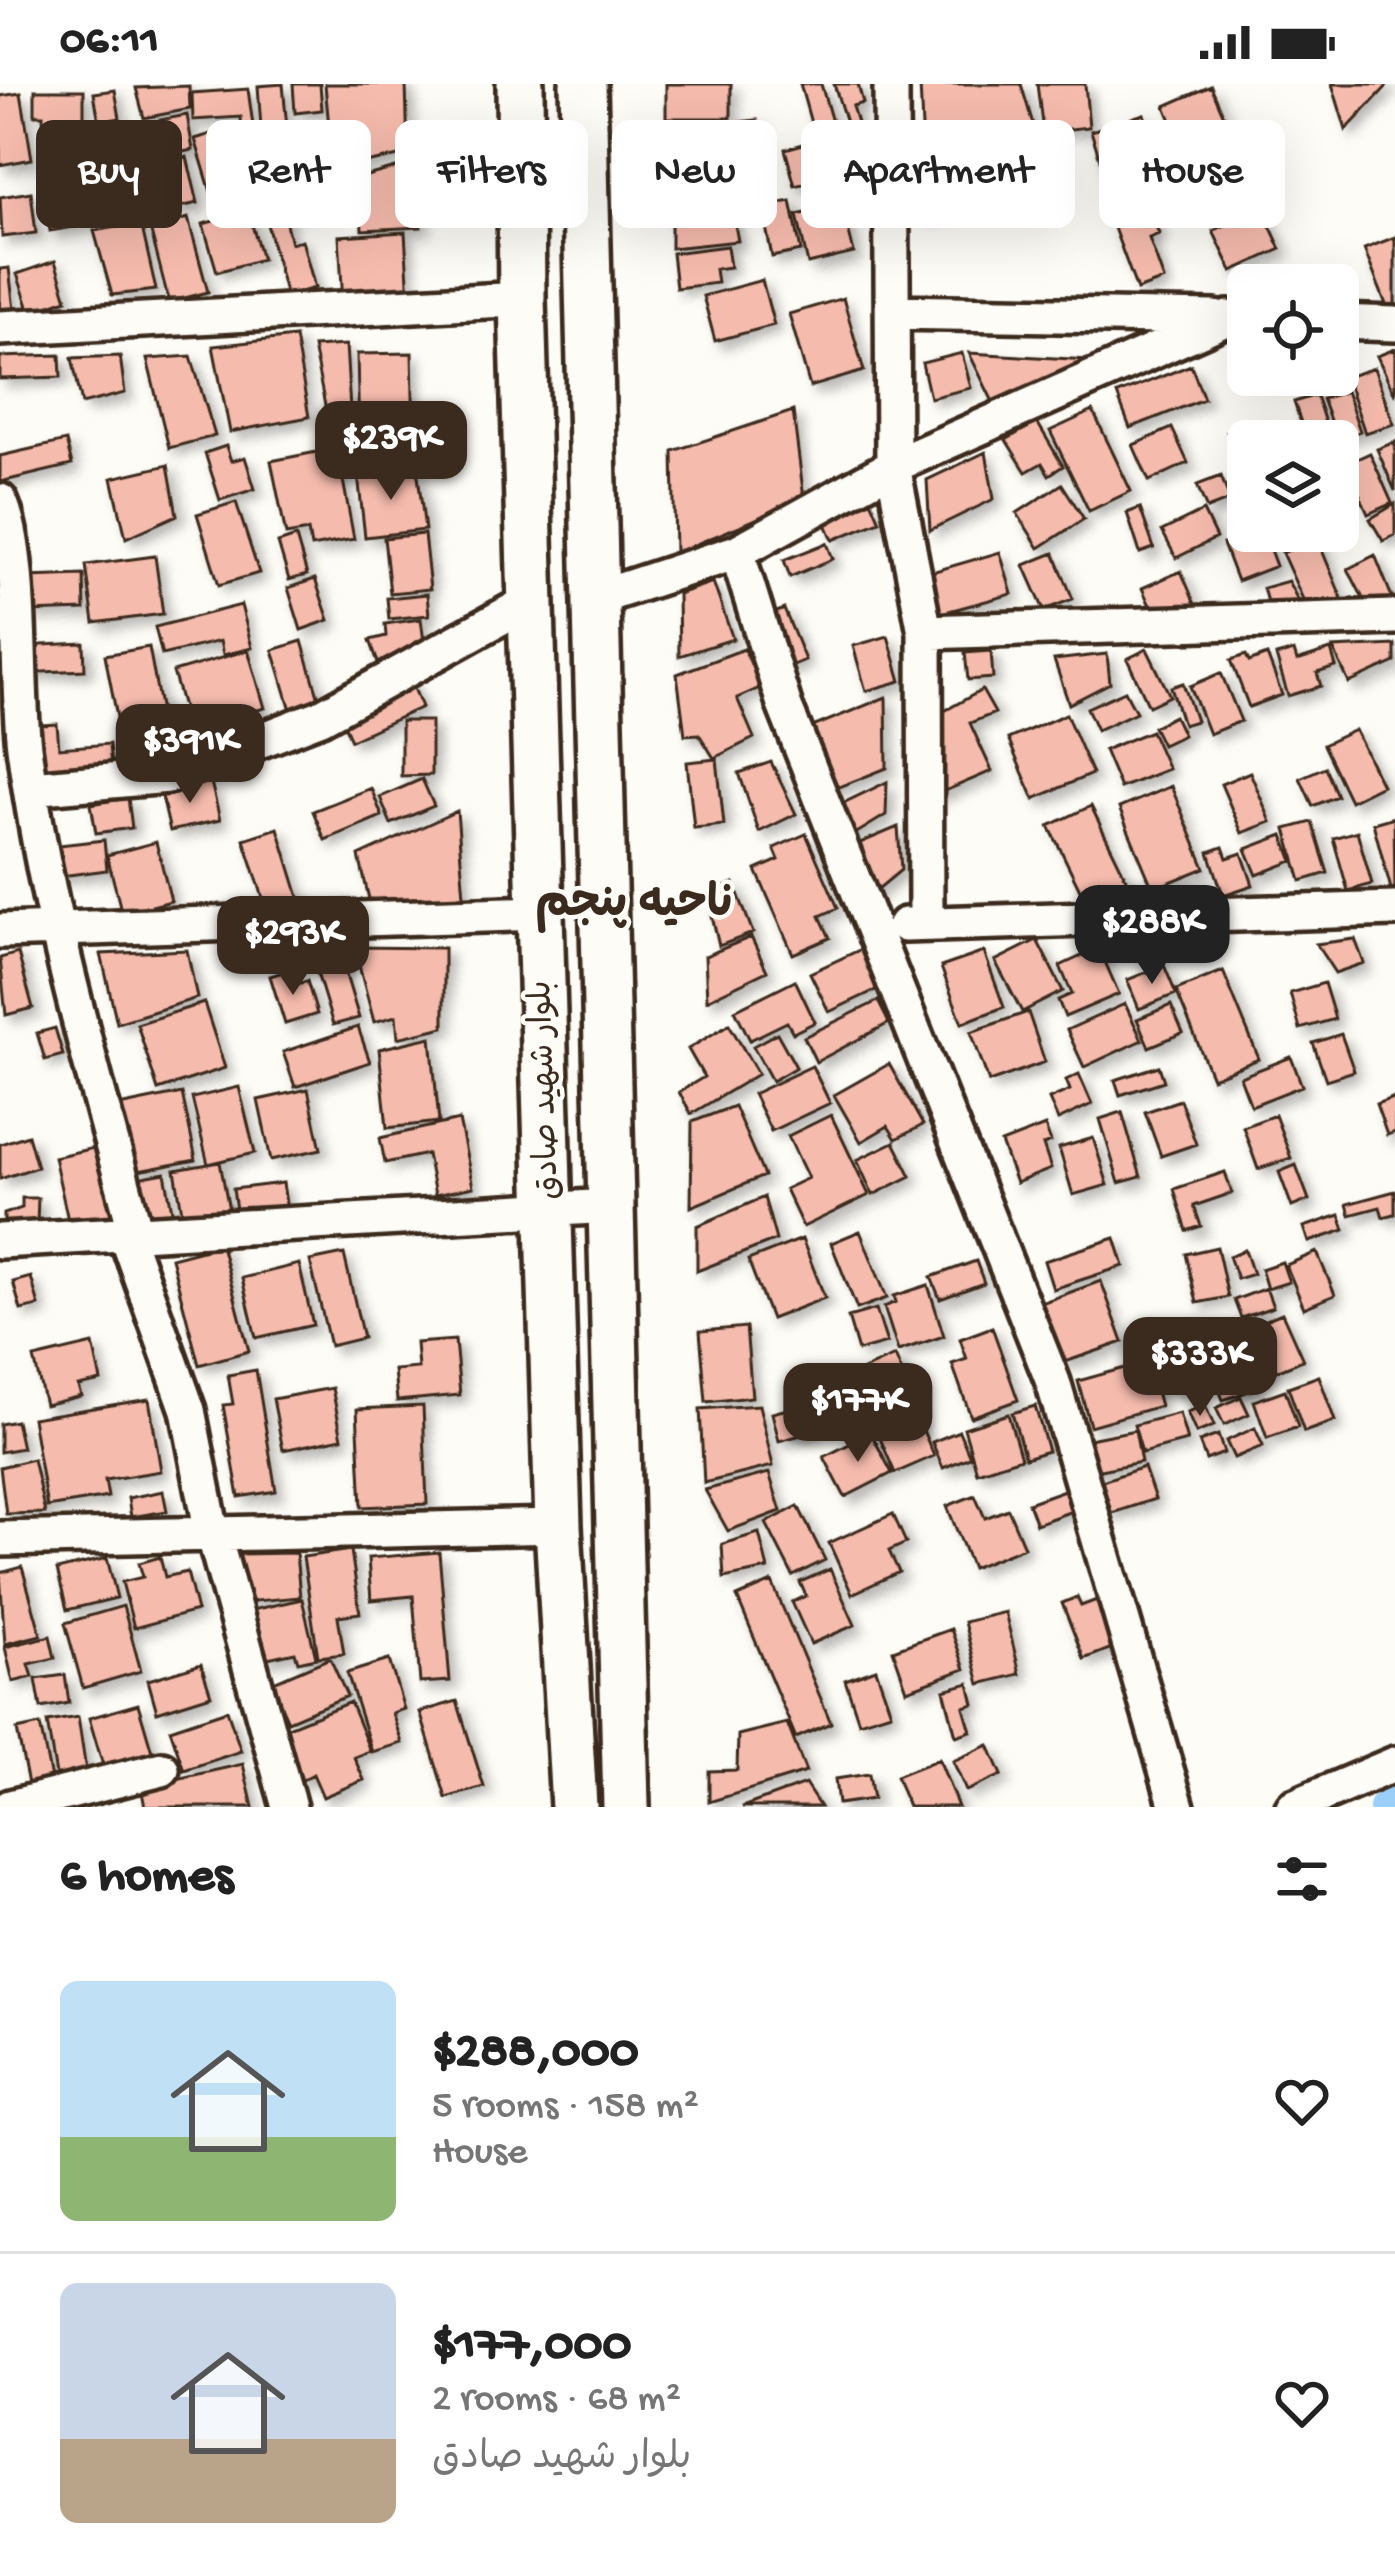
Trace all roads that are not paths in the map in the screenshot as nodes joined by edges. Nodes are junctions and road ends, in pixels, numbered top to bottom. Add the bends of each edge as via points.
1 (520, 84) edge
2 (583, 84) edge
3 (891, 84) edge
4 (521, 299) junction
5 (893, 312) junction
6 (1227, 318) edge
7 (1227, 323) edge
8 (1359, 323) edge
9 (1395, 324) edge
10 (0, 328) edge
11 (893, 466) junction
12 (0, 502) edge
13 (737, 552) junction
14 (597, 598) junction
15 (534, 599) junction
16 (1395, 617) edge
17 (925, 632) junction
18 (31, 788) junction
19 (1395, 909) edge
20 (542, 913) junction
21 (926, 922) junction
22 (56, 929) junction
23 (876, 930) junction
24 (0, 931) edge
25 (550, 1206) junction
26 (611, 1206) junction
27 (131, 1237) junction
28 (0, 1241) edge
29 (558, 1526) junction
30 (215, 1534) junction
31 (0, 1539) edge
32 (1395, 1764) edge
33 (162, 1769) dead end
34 (10, 1807) edge
35 (289, 1807) edge
36 (574, 1807) edge
37 (626, 1807) edge
38 (1177, 1807) edge
39 (1293, 1807) edge

1 - 4 main road, بلوار شهید صادق
2 - 14 main road, بلوار شهید صادق
3 - 5 street
4 - 10 street
4 - 15 main road, بلوار شهید صادق
5 - 6 street
5 - 11 street
7 - 11 street
8 - 9 street
11 - 13 street
11 - 17 street
12 - 18 street
13 - 14 street
13 - 23 street via 785,707
14 - 26 main road, بلوار شهید صادق
15 - 18 street via 321,717 168,776
15 - 20 main road, بلوار شهید صادق
16 - 17 street
17 - 21 street
18 - 22 street
19 - 21 street
20 - 22 street
20 - 25 main road, بلوار شهید صادق
21 - 23 street
22 - 24 street
22 - 27 street
23 - 38 street via 1053,1382
25 - 26 street
25 - 27 street
25 - 29 main road, بلوار شهید صادق
26 - 37 main road, بلوار شهید صادق
27 - 28 street
27 - 30 street via 188,1410
29 - 30 street
29 - 36 main road, بلوار شهید صادق
30 - 31 street
30 - 35 street
32 - 39 street
33 - 34 street

